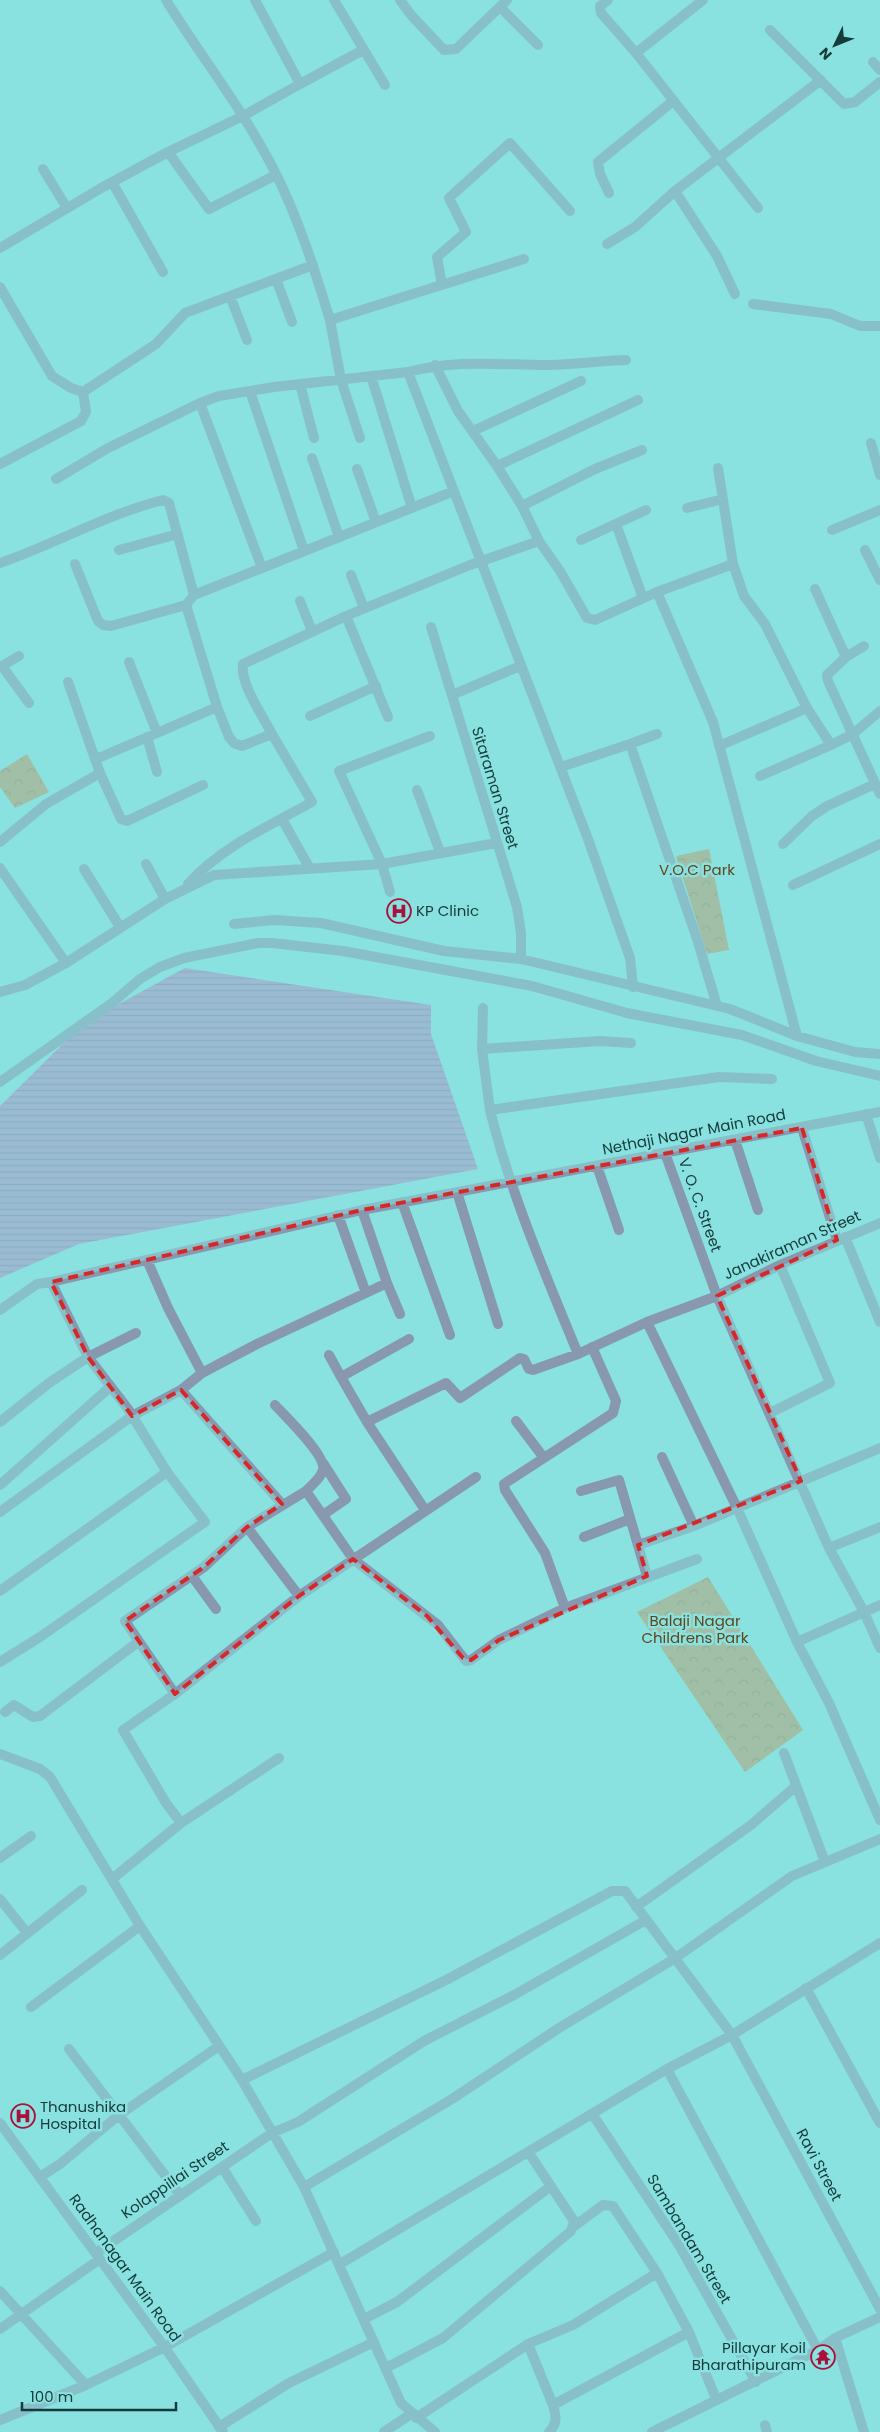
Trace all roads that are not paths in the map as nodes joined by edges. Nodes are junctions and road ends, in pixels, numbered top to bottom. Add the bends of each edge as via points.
1 (166, 0) edge
2 (255, 0) edge
3 (334, 0) edge
4 (400, 0) edge
5 (608, 0) edge
6 (703, 0) edge
7 (504, 4) edge
8 (770, 30) dead end
9 (538, 45) dead end
10 (363, 50) junction
11 (636, 53) junction
12 (821, 80) junction
13 (880, 82) edge
14 (300, 84) junction
15 (385, 85) dead end
16 (672, 102) junction
17 (244, 116) junction
18 (168, 152) junction
19 (720, 157) junction
20 (43, 169) dead end
21 (276, 175) junction
22 (112, 182) junction
23 (675, 191) junction
24 (609, 193) dead end
25 (67, 208) junction
26 (758, 208) dead end
27 (570, 211) dead end
28 (607, 244) dead end
29 (0, 248) edge
30 (524, 259) dead end
31 (313, 264) junction
32 (163, 272) dead end
33 (276, 279) junction
34 (442, 285) junction
35 (0, 287) edge
36 (735, 294) dead end
37 (230, 296) junction
38 (754, 304) dead end
39 (330, 320) junction
40 (292, 322) dead end
41 (880, 326) edge
42 (247, 340) dead end
43 (626, 360) dead end
44 (435, 365) junction
45 (408, 372) junction
46 (371, 376) junction
47 (341, 380) junction
48 (581, 381) dead end
49 (300, 384) junction
50 (250, 391) junction
51 (83, 392) junction
52 (638, 400) dead end
53 (200, 403) junction
54 (473, 431) junction
55 (314, 438) dead end
56 (360, 438) dead end
57 (871, 442) dead end
58 (642, 450) dead end
59 (312, 458) dead end
60 (0, 464) edge
61 (497, 466) junction
62 (718, 468) dead end
63 (357, 469) dead end
64 (880, 475) edge
65 (56, 479) dead end
66 (454, 491) junction
67 (723, 499) junction
68 (522, 506) junction
69 (412, 508) junction
70 (687, 508) dead end
71 (646, 510) dead end
72 (880, 510) edge
73 (376, 522) junction
74 (616, 524) junction
75 (832, 530) dead end
76 (178, 534) junction
77 (339, 537) junction
78 (581, 540) dead end
79 (539, 541) junction
80 (119, 550) dead end
81 (865, 550) dead end
82 (304, 552) junction
83 (482, 561) junction
84 (0, 563) edge
85 (75, 564) dead end
86 (734, 564) junction
87 (262, 568) junction
88 (351, 575) dead end
89 (880, 580) edge
90 (815, 589) dead end
91 (657, 592) junction
92 (194, 595) junction
93 (643, 598) junction
94 (300, 601) dead end
95 (186, 605) junction
96 (364, 608) junction
97 (346, 616) junction
98 (431, 627) dead end
99 (312, 631) junction
100 (864, 646) dead end
101 (18, 656) dead end
102 (846, 657) junction
103 (129, 662) dead end
104 (520, 666) junction
105 (1, 667) edge
106 (68, 682) dead end
107 (376, 686) junction
108 (452, 695) junction
109 (29, 704) dead end
110 (217, 707) junction
111 (807, 708) junction
112 (880, 711) edge
113 (310, 716) dead end
114 (388, 717) dead end
115 (272, 734) junction
116 (657, 734) dead end
117 (853, 734) junction
118 (152, 735) junction
119 (430, 736) dead end
120 (630, 744) junction
121 (719, 746) junction
122 (831, 746) junction
123 (96, 759) junction
124 (561, 767) junction
125 (157, 772) dead end
126 (100, 773) junction
127 (760, 776) dead end
128 (875, 784) junction
129 (203, 785) dead end
130 (417, 790) dead end
131 (880, 794) edge
132 (282, 819) junction
133 (0, 842) edge
134 (496, 843) junction
135 (783, 844) dead end
136 (880, 844) edge
137 (440, 852) junction
138 (146, 864) dead end
139 (382, 864) junction
140 (309, 867) junction
141 (0, 868) edge
142 (84, 869) dead end
143 (793, 885) dead end
144 (185, 887) junction
145 (390, 892) dead end
146 (165, 899) junction
147 (234, 924) dead end
148 (120, 927) junction
149 (521, 959) junction
150 (66, 963) junction
151 (633, 987) junction
152 (1, 990) edge
153 (717, 1006) junction
154 (483, 1008) dead end
155 (796, 1036) junction
156 (631, 1043) dead end
157 (482, 1049) junction
158 (880, 1054) edge
159 (880, 1076) edge
160 (772, 1079) dead end
161 (0, 1082) edge
162 (490, 1110) junction
163 (880, 1112) edge
164 (866, 1114) junction
165 (802, 1128) junction
166 (735, 1140) junction
167 (665, 1153) junction
168 (880, 1158) edge
169 (597, 1166) junction
170 (512, 1182) junction
171 (457, 1192) junction
172 (402, 1202) junction
173 (362, 1210) junction
174 (758, 1210) dead end
175 (338, 1215) junction
176 (880, 1223) edge
177 (620, 1230) dead end
178 (841, 1239) junction
179 (147, 1260) junction
180 (780, 1265) junction
181 (51, 1282) junction
182 (387, 1283) junction
183 (366, 1292) junction
184 (717, 1296) junction
185 (0, 1310) edge
186 (400, 1314) dead end
187 (647, 1322) junction
188 (880, 1322) edge
189 (498, 1324) dead end
190 (136, 1333) dead end
191 (450, 1335) dead end
192 (409, 1339) dead end
193 (592, 1347) junction
194 (578, 1354) junction
195 (329, 1356) dead end
196 (88, 1357) junction
197 (202, 1373) junction
198 (341, 1377) junction
199 (110, 1387) junction
200 (181, 1390) junction
201 (275, 1405) dead end
202 (770, 1413) junction
203 (132, 1416) junction
204 (516, 1420) dead end
205 (0, 1422) edge
206 (367, 1422) junction
207 (880, 1448) edge
208 (662, 1457) dead end
209 (544, 1458) junction
210 (323, 1463) junction
211 (167, 1472) junction
212 (476, 1476) dead end
213 (801, 1481) junction
214 (0, 1485) edge
215 (306, 1491) junction
216 (582, 1491) dead end
217 (282, 1504) junction
218 (736, 1508) junction
219 (425, 1510) junction
220 (0, 1512) edge
221 (323, 1515) junction
222 (630, 1519) junction
223 (694, 1526) junction
224 (247, 1527) junction
225 (880, 1527) edge
226 (584, 1537) dead end
227 (638, 1545) junction
228 (829, 1548) junction
229 (352, 1559) junction
230 (697, 1559) dead end
231 (192, 1576) junction
232 (647, 1576) junction
233 (0, 1591) edge
234 (299, 1596) junction
235 (880, 1605) edge
236 (565, 1608) junction
237 (216, 1609) dead end
238 (864, 1612) junction
239 (138, 1642) junction
240 (797, 1642) junction
241 (880, 1648) edge
242 (0, 1662) edge
243 (175, 1694) junction
244 (2, 1713) edge
245 (0, 1754) edge
246 (784, 1754) dead end
247 (279, 1758) dead end
248 (796, 1786) junction
249 (880, 1820) edge
250 (181, 1823) junction
251 (31, 1836) dead end
252 (880, 1839) edge
253 (0, 1858) edge
254 (825, 1862) junction
255 (112, 1879) junction
256 (82, 1890) dead end
257 (0, 1899) edge
258 (636, 1908) junction
259 (646, 1920) junction
260 (140, 1926) junction
261 (27, 1933) junction
262 (880, 1943) edge
263 (0, 1955) edge
264 (674, 1959) junction
265 (806, 1988) junction
266 (31, 2006) dead end
267 (732, 2035) junction
268 (219, 2046) junction
269 (69, 2049) dead end
270 (667, 2069) junction
271 (242, 2080) junction
272 (119, 2115) junction
273 (593, 2115) junction
274 (0, 2123) edge
275 (880, 2123) edge
276 (272, 2133) junction
277 (529, 2153) junction
278 (222, 2167) junction
279 (40, 2177) junction
280 (551, 2186) junction
281 (304, 2187) junction
282 (180, 2196) junction
283 (256, 2222) dead end
284 (573, 2227) junction
285 (334, 2252) junction
286 (98, 2256) junction
287 (340, 2264) junction
288 (657, 2273) junction
289 (0, 2291) edge
290 (880, 2309) edge
291 (21, 2314) junction
292 (880, 2317) edge
293 (364, 2319) junction
294 (0, 2329) edge
295 (689, 2332) junction
296 (835, 2338) junction
297 (374, 2342) junction
298 (528, 2344) junction
299 (165, 2347) junction
300 (818, 2350) junction
301 (386, 2368) junction
302 (756, 2382) junction
303 (86, 2385) junction
304 (716, 2399) junction
305 (553, 2405) junction
306 (414, 2416) junction
307 (0, 2420) edge
308 (221, 2430) edge
309 (384, 2432) edge
310 (434, 2432) edge
311 (549, 2432) edge
312 (652, 2432) edge
313 (864, 2432) edge

1 - 17 street
2 - 14 street
3 - 10 street
4 - 7 street via 448,51 456,49
5 - 11 street via 600,6 601,13
6 - 11 street
7 - 9 street
8 - 12 street
10 - 14 street
10 - 15 street
11 - 16 street
12 - 13 street via 844,104 855,102
12 - 19 street
14 - 17 street
16 - 19 street
16 - 24 street via 598,162
17 - 18 street
17 - 21 street
18 - 21 street via 209,209
18 - 22 street
19 - 23 street
19 - 26 street
20 - 25 street
21 - 31 street
22 - 25 street
22 - 32 street
23 - 28 street via 635,227
23 - 36 street via 717,256
25 - 29 street
27 - 34 street via 510,143 450,198 466,232 437,257
30 - 34 street
31 - 33 street
31 - 39 street
33 - 37 street
33 - 40 street
34 - 39 street
35 - 51 street via 52,376
37 - 42 street
37 - 51 street via 185,313 156,344
38 - 41 street via 831,314 860,326
39 - 47 street
43 - 44 street via 550,365 477,362
44 - 45 street
44 - 54 street via 458,411
45 - 46 street
45 - 66 street
46 - 47 street
46 - 69 street
47 - 49 street
47 - 56 street
48 - 54 street
49 - 50 street
49 - 55 street
50 - 53 street
50 - 82 street
51 - 60 street via 86,412 81,421
52 - 61 street
53 - 65 street via 108,448
53 - 87 street
54 - 61 street
57 - 64 street
58 - 68 street via 595,469
59 - 77 street
61 - 68 street
62 - 67 street
63 - 73 street
66 - 69 street
66 - 83 street
67 - 70 street
67 - 86 street
68 - 79 street
69 - 73 street
71 - 74 street
72 - 75 street
73 - 77 street
74 - 78 street
74 - 93 street
76 - 80 street
76 - 84 street via 169,503 163,500
76 - 92 street
77 - 82 street
79 - 83 street
79 - 93 street via 587,618 596,620
81 - 89 street
82 - 87 street
83 - 96 street
83 - 104 street
85 - 95 street via 98,622 103,625 111,626
86 - 91 street
86 - 111 street via 744,596 765,624
87 - 92 street
88 - 96 street
90 - 102 street
91 - 93 street
91 - 121 street via 713,722
92 - 95 street
94 - 99 street
95 - 110 street
96 - 97 street
97 - 99 street
97 - 107 street
98 - 108 street, Sitaraman Street
99 - 115 street via 243,664 246,684
100 - 102 street
101 - 105 street
102 - 117 street via 827,675
103 - 118 street
104 - 108 street
104 - 124 street
105 - 109 street
106 - 123 street
107 - 113 street
107 - 114 street
108 - 134 street, Sitaraman Street
110 - 115 street via 229,737 238,746
110 - 118 street
111 - 121 street
111 - 122 street
112 - 117 street
115 - 132 street via 312,802
116 - 120 street
117 - 122 street
117 - 128 street
118 - 123 street
118 - 125 street
119 - 139 street via 339,771
120 - 124 street
120 - 153 street
121 - 155 street
122 - 127 street
123 - 126 street
124 - 151 street via 630,958
126 - 129 street via 121,819 127,821
126 - 133 street via 46,804
128 - 131 street
128 - 135 street via 820,811
130 - 137 street
132 - 140 street
132 - 144 street via 222,852
134 - 137 street
134 - 149 street, Sitaraman Street via 518,914
136 - 143 street
137 - 139 street
138 - 146 street
139 - 140 street
139 - 145 street
140 - 144 street via 214,875
141 - 150 street
142 - 148 street
144 - 146 street
146 - 148 street
147 - 149 street via 274,920 321,923 444,951
148 - 150 street
149 - 151 street
150 - 152 street via 25,985
151 - 153 street
153 - 155 street
154 - 157 street
155 - 158 street via 855,1052
156 - 157 street
157 - 162 street
159 - 161 street via 816,1060 742,1035 627,1013 532,986 343,951 258,943 184,958 160,967
160 - 162 street via 719,1077
162 - 170 street
163 - 164 street, Nethaji Nagar Main Road
164 - 165 street, Nethaji Nagar Main Road
164 - 168 street
165 - 166 street, Nethaji Nagar Main Road
165 - 178 street
166 - 167 street, Nethaji Nagar Main Road
166 - 174 street
167 - 169 street, Nethaji Nagar Main Road
167 - 184 street, V. O. C. Street
169 - 170 street, Nethaji Nagar Main Road
169 - 177 street
170 - 171 street, Nethaji Nagar Main Road
170 - 194 street
171 - 172 street, Nethaji Nagar Main Road
171 - 189 street
172 - 173 street, Nethaji Nagar Main Road
172 - 191 street
173 - 175 street, Nethaji Nagar Main Road
173 - 182 street
175 - 179 street, Nethaji Nagar Main Road
175 - 183 street
176 - 178 street, Janakiraman Street
178 - 180 street, Janakiraman Street
178 - 188 street
179 - 181 street, Nethaji Nagar Main Road
179 - 197 street
180 - 184 street, Janakiraman Street
180 - 202 street via 830,1383
181 - 185 street, Nethaji Nagar Main Road via 37,1284
181 - 196 street
182 - 183 street
182 - 186 street
183 - 197 street
184 - 187 street, Janakiraman Street
184 - 202 street, V. O. C. Street
187 - 193 street, Janakiraman Street
187 - 218 street
190 - 196 street
192 - 198 street
193 - 194 street, Janakiraman Street
193 - 209 street via 616,1402 614,1413
194 - 206 street, Janakiraman Street via 530,1370 520,1358 460,1398 450,1384 444,1384
195 - 198 street
196 - 199 street
196 - 205 street via 48,1383
197 - 200 street
198 - 206 street
199 - 203 street
199 - 214 street
200 - 203 street
200 - 217 street
201 - 210 street via 314,1448
202 - 213 street, V. O. C. Street
203 - 211 street
203 - 220 street
204 - 209 street
206 - 219 street
207 - 213 street
208 - 223 street
209 - 236 street via 507,1481 504,1487 545,1553
210 - 215 street via 324,1469
210 - 221 street via 346,1499
211 - 233 street
211 - 242 street via 205,1522
212 - 219 street
213 - 218 street
213 - 228 street, V. O. C. Street
215 - 217 street
215 - 221 street
216 - 222 street via 619,1480
217 - 224 street
218 - 223 street
218 - 240 street
219 - 229 street
221 - 229 street
222 - 226 street
222 - 227 street
223 - 227 street
224 - 231 street
224 - 234 street
225 - 228 street
227 - 232 street
228 - 238 street, V. O. C. Street
229 - 234 street
229 - 236 street via 438,1625 466,1660 472,1660 499,1640
230 - 232 street
231 - 237 street
231 - 239 street via 126,1619 125,1624
232 - 236 street
234 - 243 street
235 - 238 street
238 - 240 street
238 - 241 street, V. O. C. Street
239 - 243 street
239 - 244 street via 40,1716 33,1717 14,1705
240 - 249 street via 829,1703
243 - 250 street via 123,1730
245 - 255 street via 40,1769 50,1777
246 - 248 street
247 - 250 street
248 - 254 street
248 - 258 street via 751,1825
250 - 255 street
251 - 253 street
252 - 254 street
254 - 264 street via 792,1876
255 - 260 street
256 - 261 street
257 - 261 street
258 - 259 street, Ravi Street
258 - 271 street, Ravi Street via 625,1891 612,1891 446,1980
259 - 264 street, Ravi Street
259 - 276 street, Kolappillai Street via 424,2042 298,2122
260 - 266 street
260 - 268 street
261 - 263 street
262 - 265 street
264 - 267 street, Ravi Street
264 - 281 street via 559,2028 452,2099
265 - 267 street
265 - 275 street
267 - 270 street
267 - 290 street, Ravi Street
268 - 271 street
268 - 272 street
269 - 272 street
270 - 273 street
270 - 300 street
271 - 276 street
272 - 279 street
272 - 282 street
273 - 277 street
273 - 302 street, Sambandam Street via 679,2245
274 - 279 street, Radhanagar Main Road
276 - 278 street, Kolappillai Street
276 - 281 street
277 - 280 street
277 - 287 street
278 - 282 street, Kolappillai Street
278 - 283 street
279 - 286 street, Radhanagar Main Road
280 - 284 street via 572,2218
280 - 293 street via 397,2302
281 - 285 street
282 - 286 street, Kolappillai Street
284 - 288 street via 603,2205 613,2206
284 - 301 street via 443,2338
285 - 287 street
285 - 299 street
286 - 291 street, Kolappillai Street
286 - 299 street, Radhanagar Main Road
287 - 293 street
288 - 295 street
288 - 298 street via 573,2325
289 - 291 street
291 - 294 street, Kolappillai Street
291 - 303 street
292 - 296 street
293 - 297 street
295 - 304 street
295 - 305 street
296 - 300 street
296 - 313 street
297 - 301 street
297 - 308 street via 289,2383
298 - 305 street
298 - 306 street
299 - 303 street
299 - 308 street, Radhanagar Main Road
300 - 302 street
301 - 306 street via 398,2398
302 - 304 street
303 - 307 street
304 - 312 street
305 - 311 street via 557,2418
306 - 309 street
306 - 310 street

